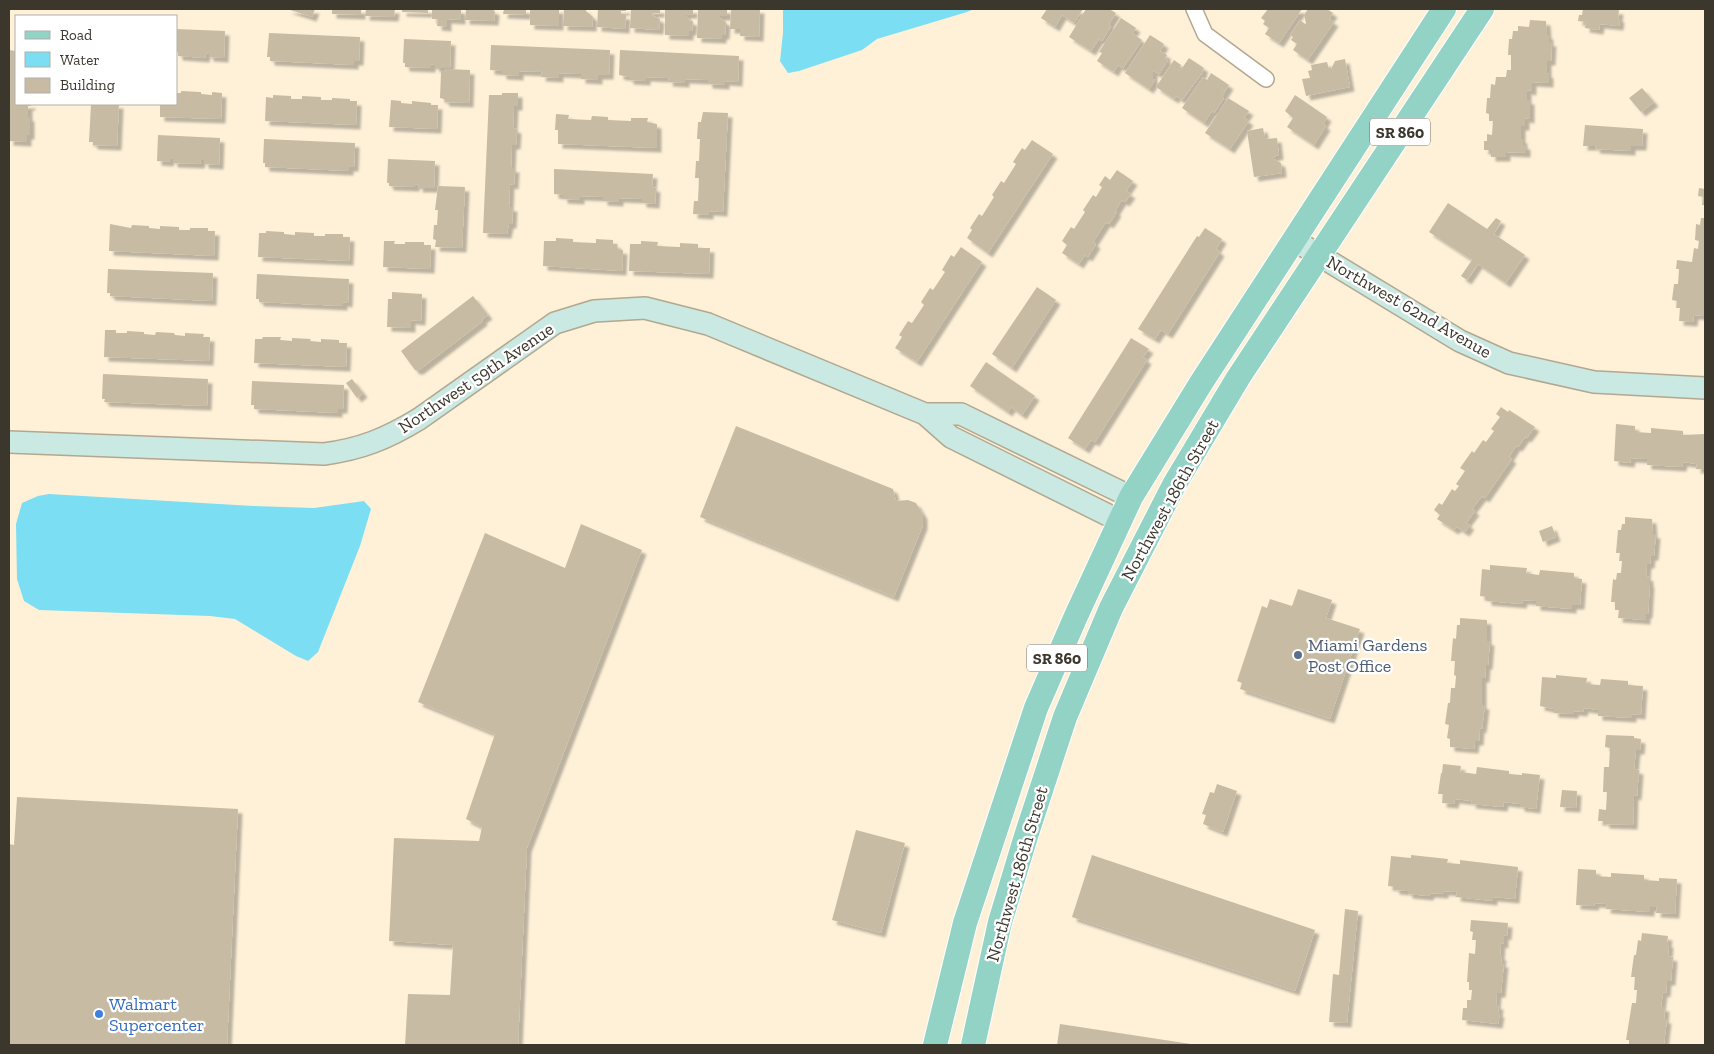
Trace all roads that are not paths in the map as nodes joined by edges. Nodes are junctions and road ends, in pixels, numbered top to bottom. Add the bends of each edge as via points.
1 (1194, 9) edge
2 (1444, 9) edge
3 (1482, 9) edge
4 (1266, 79) dead end
5 (1294, 240) junction
6 (1318, 254) junction
7 (1705, 388) edge
8 (925, 414) junction
9 (9, 442) edge
10 (1147, 471) junction
11 (1131, 497) junction
12 (1120, 521) junction
13 (1148, 536) junction
14 (1132, 568) junction
15 (997, 825) junction
16 (980, 1007) junction
17 (935, 1045) edge
18 (973, 1045) edge

1 - 4 street via 1204,34
2 - 5 main road, Northwest 186th Street / SR 860
3 - 6 main road, Northwest 186th Street / SR 860
5 - 6 street, Northwest 62nd Avenue
5 - 10 main road, Northwest 186th Street / SR 860
6 - 7 street, Northwest 62nd Avenue via 1460,341 1509,364 1594,382
6 - 13 main road, Northwest 186th Street / SR 860 via 1238,378 1174,485
8 - 9 street, Northwest 59th Avenue via 708,324 645,308 594,311 555,323 396,433 343,451 314,453
8 - 11 street, Northwest 59th Avenue via 961,414
8 - 12 street, Northwest 59th Avenue via 951,437
10 - 11 main road, Northwest 186th Street / SR 860
10 - 13 main road via 1144,520
11 - 12 main road, Northwest 186th Street / SR 860
11 - 14 main road
12 - 15 main road, Northwest 186th Street / SR 860 via 1036,708
13 - 14 main road, Northwest 186th Street / SR 860
14 - 16 main road, Northwest 186th Street / SR 860 via 1111,608 1065,717 1000,922
15 - 16 main road via 1008,829 1011,840 972,984
15 - 17 main road, Northwest 186th Street / SR 860 via 965,923
16 - 18 main road, Northwest 186th Street / SR 860

